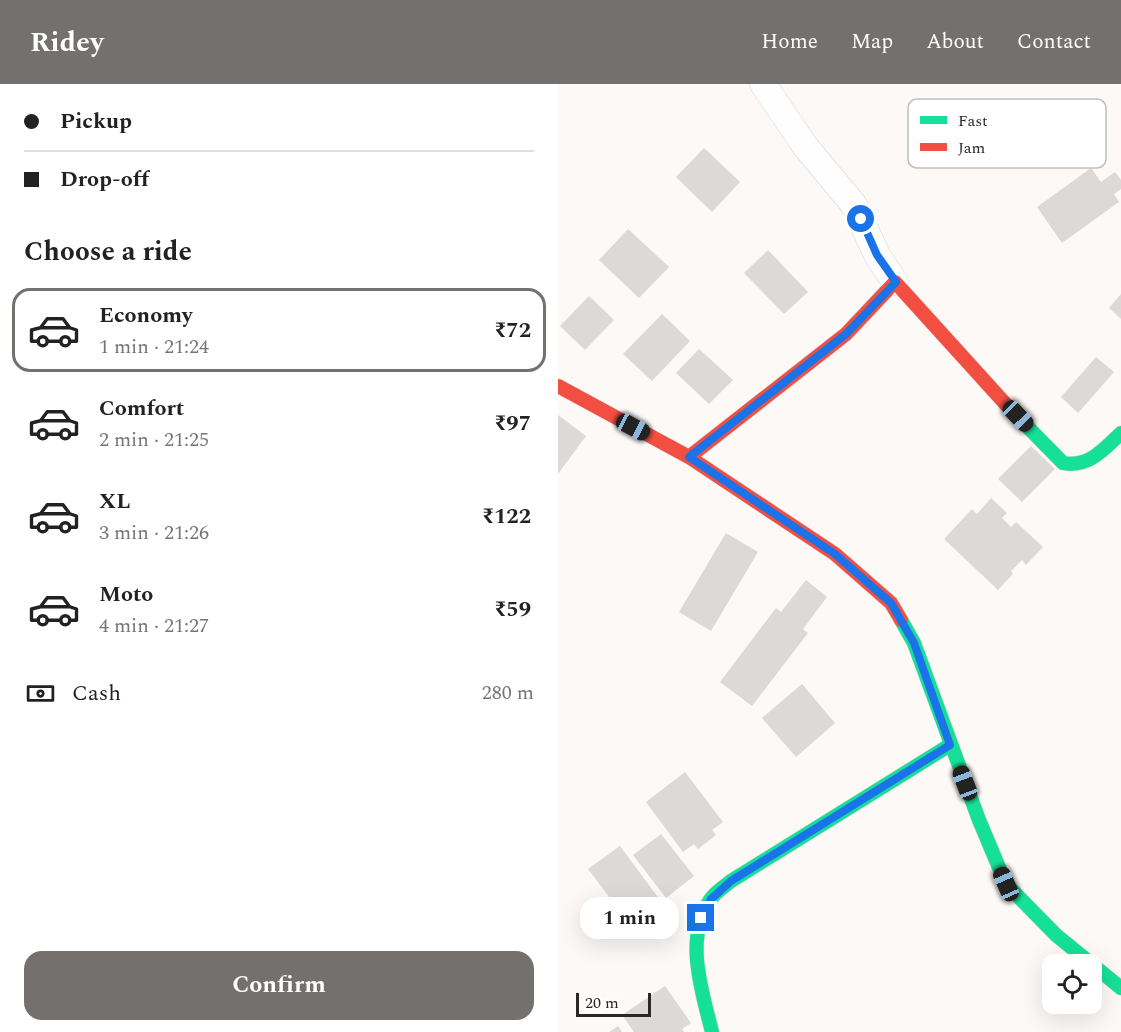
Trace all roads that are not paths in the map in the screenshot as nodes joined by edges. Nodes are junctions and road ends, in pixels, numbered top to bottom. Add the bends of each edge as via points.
1 (763, 84) edge
2 (896, 282) junction
3 (558, 387) edge
4 (1121, 433) edge
5 (689, 457) junction
6 (950, 745) junction
7 (1121, 988) edge
8 (712, 1032) edge

1 - 2 street via 805,146 854,205 877,255
2 - 4 street via 973,370 1063,463 1085,463
2 - 5 street via 846,334
3 - 5 street
5 - 6 street via 835,554 891,603 914,643
6 - 7 street via 1006,884 1056,934
6 - 8 street via 731,881 711,899 696,939 700,985

